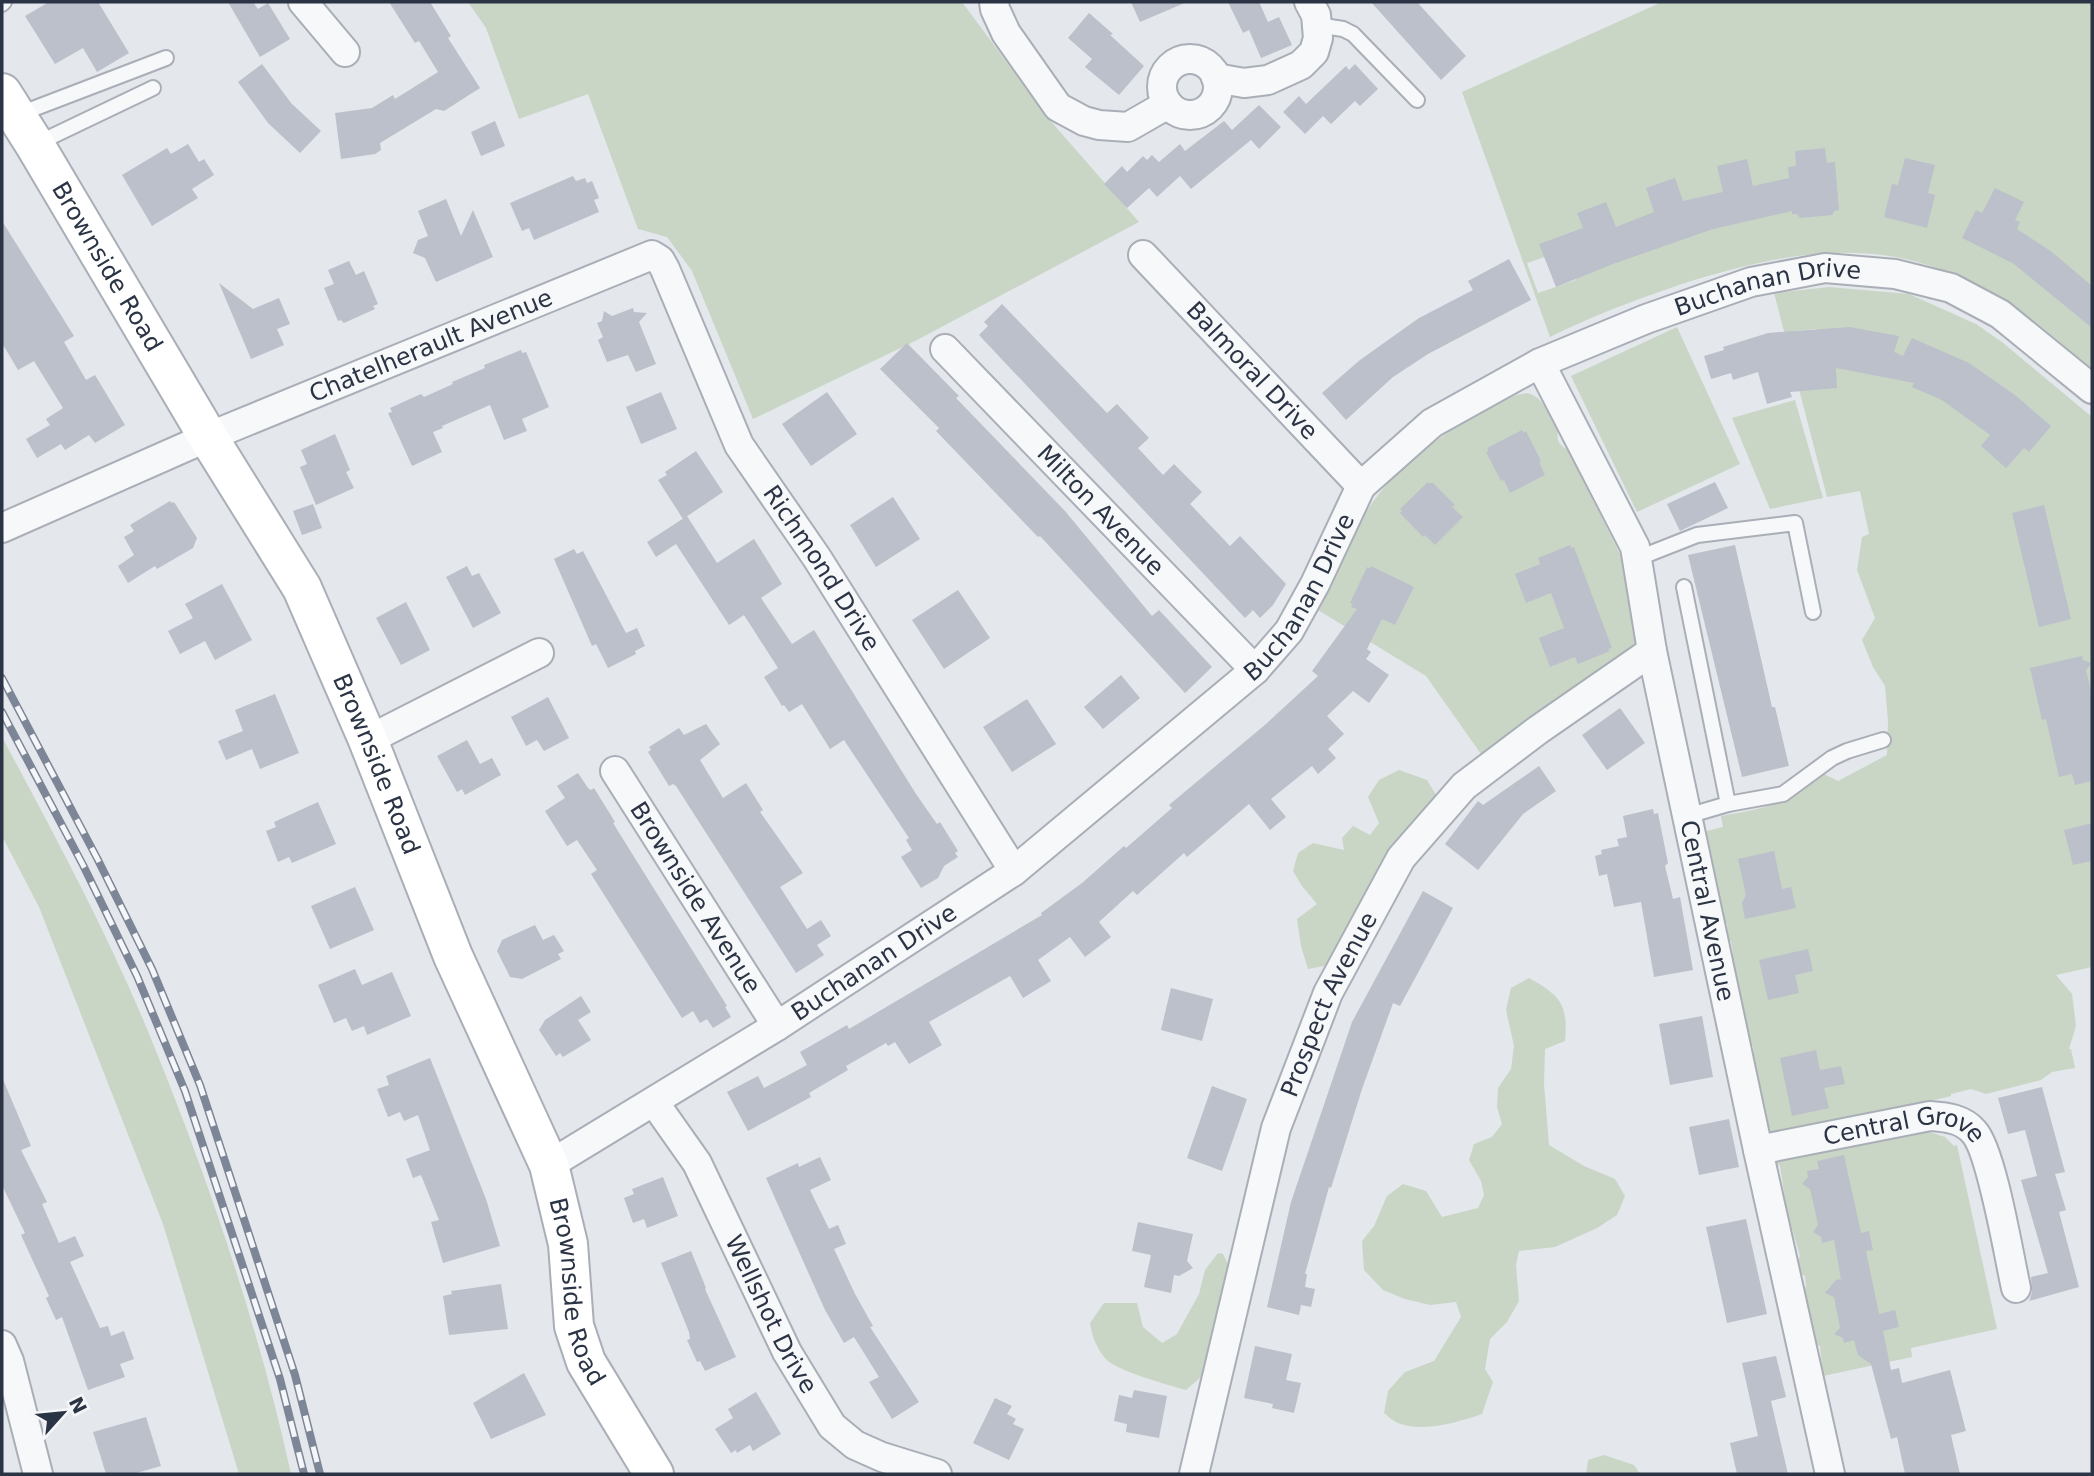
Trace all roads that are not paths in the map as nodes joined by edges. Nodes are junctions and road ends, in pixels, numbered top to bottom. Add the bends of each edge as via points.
1 (303, 2) edge
2 (994, 2) edge
3 (1313, 14) edge
4 (345, 52) dead end
5 (166, 58) dead end
6 (1216, 78) junction
7 (153, 89) dead end
8 (1417, 100) dead end
9 (1168, 104) junction
10 (18, 118) edge
11 (652, 255) joint
12 (1143, 256) dead end
13 (944, 349) dead end
14 (1540, 363) junction
15 (2092, 389) edge
16 (208, 437) junction
17 (1361, 486) junction
18 (2, 528) edge
19 (1636, 559) junction
20 (1684, 587) dead end
21 (1814, 612) dead end
22 (1652, 651) junction
23 (539, 653) dead end
24 (1255, 670) junction
25 (368, 740) junction
26 (1883, 740) dead end
27 (615, 771) dead end
28 (1728, 804) junction
29 (1687, 816) junction
30 (1014, 871) junction
31 (776, 1026) junction
32 (654, 1102) junction
33 (1758, 1150) junction
34 (549, 1165) junction
35 (2016, 1288) dead end
36 (2, 1345) edge
37 (38, 1474) edge
38 (654, 1474) edge
39 (937, 1474) edge
40 (1194, 1474) edge
41 (1830, 1474) edge

1 - 4 street
2 - 9 street via 1006,33 1058,107 1084,121 1128,127
3 - 6 street via 1318,38 1314,52 1301,65 1268,80 1244,83
3 - 8 lane via 1353,34
5 - 10 lane
6 - 9 street via 1216,96 1205,110 1188,114
6 - 9 street via 1205,63 1178,61 1162,82
7 - 10 lane
10 - 16 street, Brownside Road
11 - 16 street, Chatelherault Avenue
11 - 30 street, Richmond Drive via 665,269 739,445 845,601
12 - 17 street, Balmoral Drive
13 - 24 street, Milton Avenue
14 - 15 street, Buchanan Drive via 1751,282 1825,268 1895,274 1951,288 2000,314
14 - 17 street, Buchanan Drive via 1432,423
14 - 19 street, Central Avenue
16 - 18 street, Chatelherault Avenue
16 - 25 street, Brownside Road via 302,588
17 - 24 street, Buchanan Drive via 1289,631
19 - 21 lane via 1697,535 1795,523
19 - 22 street, Central Avenue
20 - 28 lane
22 - 29 street, Central Avenue
22 - 40 street, Prospect Avenue via 1464,786 1401,858 1328,993 1276,1128
23 - 25 street
24 - 30 street, Buchanan Drive
25 - 34 street, Brownside Road via 453,956
26 - 28 lane via 1832,758 1783,794
27 - 31 street, Brownside Avenue
28 - 29 lane
29 - 33 street, Central Avenue
30 - 31 street, Buchanan Drive
31 - 32 street, Buchanan Drive
32 - 34 street, Buchanan Drive
32 - 39 street, Wellshot Drive via 697,1163 787,1352 832,1426 855,1445
33 - 35 street, Central Grove via 1930,1116 1953,1118 1975,1132 1986,1153
33 - 41 street, Central Avenue
34 - 38 street, Brownside Road via 569,1244 574,1326 586,1362
36 - 37 street

